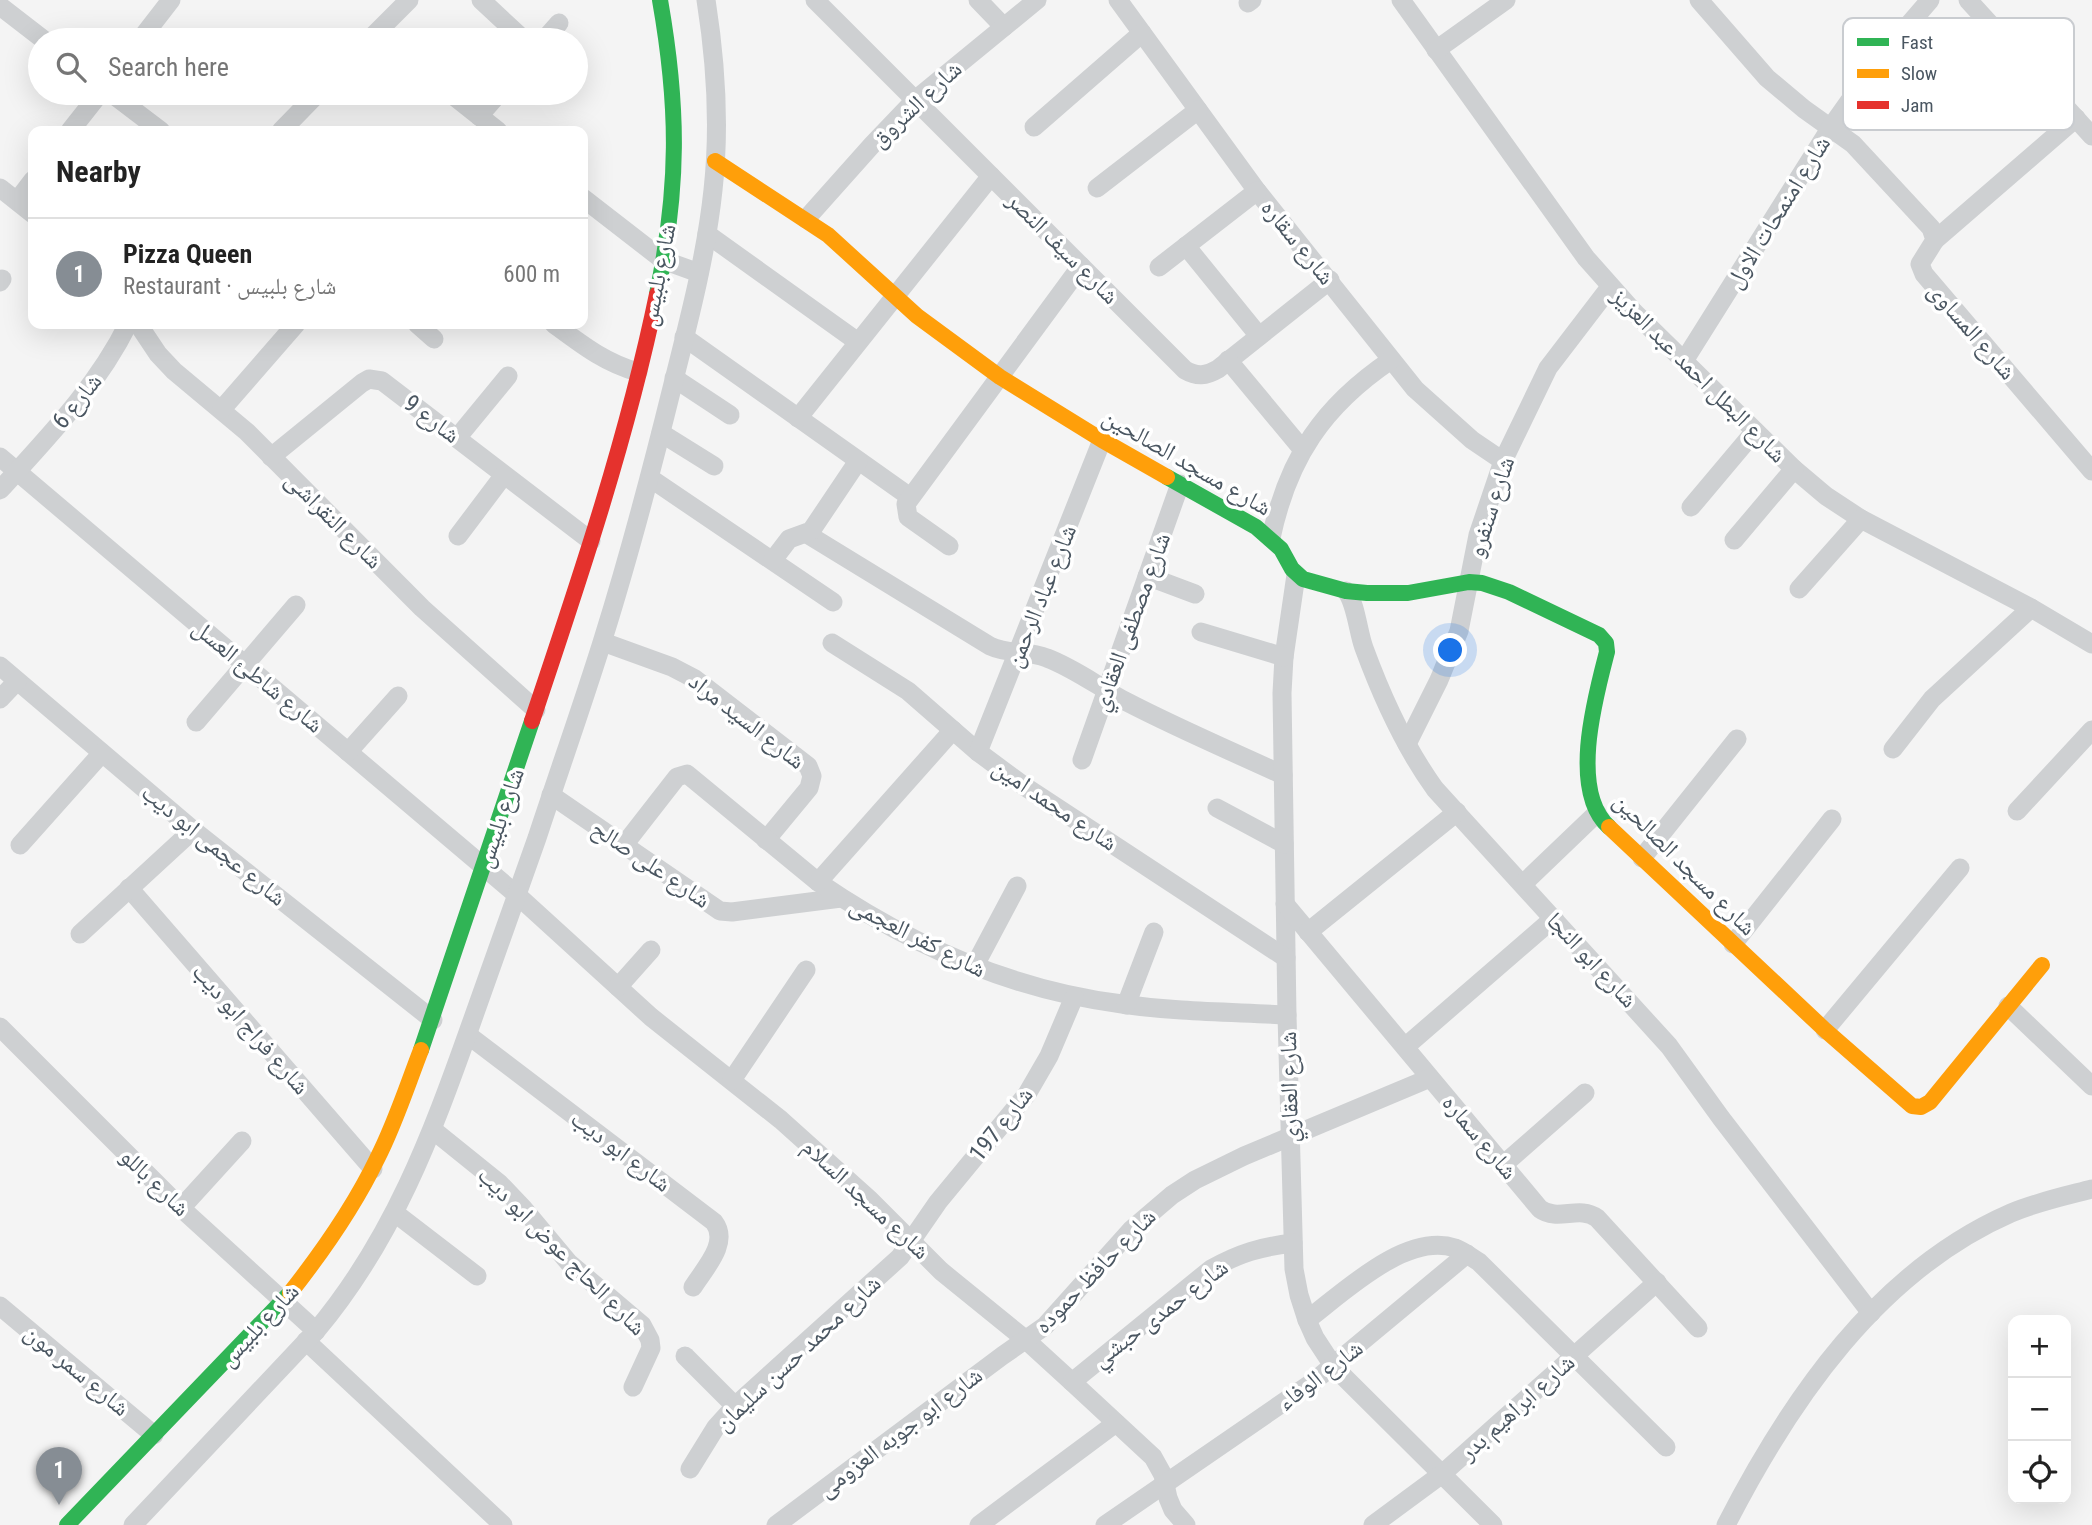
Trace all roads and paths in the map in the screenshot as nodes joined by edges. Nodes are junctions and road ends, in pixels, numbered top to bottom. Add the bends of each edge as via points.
1 (171, 0) edge
2 (409, 0) edge
3 (481, 0) edge
4 (660, 0) edge
5 (706, 0) edge
6 (815, 0) edge
7 (978, 0) edge
8 (1037, 0) edge
9 (1118, 0) edge
10 (1401, 0) edge
11 (1506, 0) edge
12 (1699, 0) edge
13 (1930, 0) edge
14 (1968, 0) edge
15 (4, 5) edge
16 (1914, 18) edge
17 (1984, 18) edge
18 (559, 23) dead end
19 (1004, 27) junction
20 (30, 28) edge
21 (149, 28) edge
22 (384, 28) edge
23 (511, 28) edge
24 (555, 28) edge
25 (1142, 33) junction
26 (1436, 50) junction
27 (915, 100) junction
28 (91, 105) edge
29 (127, 105) edge
30 (306, 105) edge
31 (466, 105) edge
32 (489, 105) edge
33 (1198, 110) junction
34 (1843, 110) edge
35 (480, 116) junction
36 (2076, 118) edge
37 (74, 126) edge
38 (154, 126) edge
39 (286, 126) edge
40 (492, 126) edge
41 (1034, 127) dead end
42 (1831, 127) junction
43 (2062, 130) edge
44 (2092, 136) edge
45 (715, 161) junction
46 (991, 176) junction
47 (28, 187) edge
48 (0, 188) edge
49 (1097, 188) dead end
50 (1257, 191) junction
51 (17, 201) junction
52 (588, 202) edge
53 (28, 210) edge
54 (806, 219) junction
55 (707, 234) junction
56 (1935, 240) junction
57 (1186, 246) junction
58 (663, 260) junction
59 (1081, 266) junction
60 (1159, 267) dead end
61 (699, 273) junction
62 (1330, 280) junction
63 (1611, 287) junction
64 (895, 296) junction
65 (125, 329) edge
66 (141, 329) edge
67 (292, 329) edge
68 (422, 329) edge
69 (561, 329) edge
70 (1259, 336) junction
71 (684, 337) junction
72 (434, 339) dead end
73 (858, 342) junction
74 (1391, 359) junction
75 (1228, 360) junction
76 (1684, 361) junction
77 (638, 372) junction
78 (508, 376) dead end
79 (1000, 377) junction
80 (674, 378) junction
81 (222, 409) junction
82 (730, 415) dead end
83 (798, 418) junction
84 (1755, 431) junction
85 (661, 433) junction
86 (457, 438) junction
87 (1102, 440) junction
88 (1302, 449) junction
89 (0, 457) edge
90 (271, 457) junction
91 (858, 461) junction
92 (1503, 461) junction
93 (714, 466) dead end
94 (1794, 469) junction
95 (17, 471) junction
96 (2092, 471) edge
97 (505, 474) junction
98 (650, 478) junction
99 (1181, 484) junction
100 (0, 490) edge
101 (910, 498) junction
102 (1691, 507) dead end
103 (1861, 519) junction
104 (807, 534) junction
105 (458, 536) dead end
106 (1270, 538) junction
107 (1734, 540) dead end
108 (591, 541) junction
109 (948, 546) dead end
110 (773, 561) junction
111 (1296, 575) junction
112 (1147, 576) junction
113 (1469, 582) junction
114 (1799, 589) dead end
115 (1346, 591) junction
116 (1195, 594) dead end
117 (833, 602) dead end
118 (296, 605) dead end
119 (2031, 608) junction
120 (1200, 632) dead end
121 (603, 642) junction
122 (832, 643) dead end
123 (2092, 643) edge
124 (1019, 653) junction
125 (1284, 657) junction
126 (245, 665) junction
127 (0, 666) edge
128 (17, 681) junction
129 (1107, 690) junction
130 (398, 696) dead end
131 (0, 699) edge
132 (537, 710) junction
133 (196, 722) dead end
134 (953, 730) junction
135 (2092, 730) edge
136 (1737, 739) dead end
137 (1407, 744) junction
138 (1893, 749) dead end
139 (102, 752) junction
140 (348, 752) junction
141 (978, 752) junction
142 (1082, 760) dead end
143 (1283, 775) junction
144 (551, 795) junction
145 (1217, 808) dead end
146 (2017, 811) dead end
147 (1457, 812) junction
148 (1597, 813) junction
149 (1832, 819) dead end
150 (193, 830) junction
151 (766, 840) junction
152 (1284, 844) junction
153 (20, 845) dead end
154 (624, 845) junction
155 (1643, 858) junction
156 (483, 867) junction
157 (1960, 869) dead end
158 (818, 882) junction
159 (1523, 884) junction
160 (1017, 886) dead end
161 (129, 888) junction
162 (517, 895) junction
163 (841, 898) junction
164 (1285, 904) junction
165 (1554, 918) junction
166 (1154, 932) dead end
167 (1308, 932) junction
168 (80, 934) dead end
169 (1733, 944) junction
170 (651, 950) dead end
171 (1286, 958) junction
172 (2042, 965) dead end
173 (974, 967) junction
174 (806, 970) dead end
175 (618, 987) junction
176 (1074, 997) junction
177 (1126, 1005) junction
178 (2008, 1006) junction
179 (1287, 1015) junction
180 (433, 1020) junction
181 (0, 1027) edge
182 (1825, 1030) junction
183 (468, 1035) junction
184 (1405, 1047) junction
185 (1430, 1078) junction
186 (733, 1080) junction
187 (2092, 1086) edge
188 (1585, 1093) dead end
189 (433, 1130) junction
190 (1290, 1137) junction
191 (242, 1141) dead end
192 (1503, 1165) junction
193 (373, 1169) junction
194 (2092, 1189) edge
195 (181, 1208) junction
196 (395, 1213) junction
197 (912, 1242) junction
198 (1293, 1243) junction
199 (1467, 1254) junction
200 (477, 1276) dead end
201 (1657, 1282) junction
202 (693, 1287) dead end
203 (283, 1302) junction
204 (0, 1306) edge
205 (1871, 1313) junction
206 (1307, 1320) junction
207 (1698, 1328) dead end
208 (311, 1336) junction
209 (1026, 1340) junction
210 (685, 1356) dead end
211 (1573, 1357) junction
212 (1334, 1367) junction
213 (1072, 1382) junction
214 (633, 1387) dead end
215 (735, 1406) junction
216 (1116, 1423) junction
217 (154, 1435) junction
218 (1666, 1447) dead end
219 (690, 1469) dead end
220 (1442, 1474) junction
221 (1165, 1485) junction
222 (67, 1525) edge
223 (132, 1525) edge
224 (503, 1525) edge
225 (776, 1525) edge
226 (979, 1525) edge
227 (1105, 1525) edge
228 (1186, 1525) edge
229 (1373, 1525) edge
230 (1493, 1525) edge
231 (1726, 1525) edge

1 - 21 street
2 - 22 street
3 - 23 street
4 - 58 street, شارع بلبيس via 676,142
5 - 45 street, شارع بلبيس via 716,90
6 - 27 street, شارع سيف النصر
7 - 19 street
8 - 19 street, شارع الشروق
9 - 25 street, شارع سقاره
10 - 26 street, شارع البطل احمد عبد العزيز
11 - 26 street
12 - 42 street via 1768,78
13 - 16 street, شارع امنمحات الاول
14 - 17 street
15 - 20 street
18 - 24 street
19 - 27 street, شارع الشروق
25 - 33 street, شارع سقاره
25 - 41 street
26 - 63 street, شارع البطل احمد عبد العزيز via 1563,228
27 - 46 street, شارع سيف النصر
27 - 54 street, شارع الشروق
28 - 37 street
29 - 38 street
30 - 39 street
31 - 35 street
32 - 35 street
33 - 49 street
33 - 50 street, شارع سقاره
34 - 42 street, شارع امنمحات الاول
35 - 40 street
36 - 44 street
42 - 56 street via 1898,192 1931,228
42 - 76 street, شارع امنمحات الاول
43 - 56 street
45 - 54 street, شارع مسجد الصالحين
45 - 55 street, شارع بلبيس
46 - 59 street, شارع سيف النصر
46 - 64 street
47 - 51 street
48 - 51 street
50 - 57 street
50 - 62 street, شارع سقاره
51 - 53 street
52 - 58 street
54 - 64 street, شارع مسجد الصالحين
55 - 61 street, شارع بلبيس
55 - 73 street
56 - 96 street, شارع المساوى via 1920,264 1924,274
57 - 60 street
57 - 70 street
58 - 61 street
58 - 77 street, شارع بلبيس
59 - 75 street, شارع سيف النصر via 1185,369 1202,376
59 - 79 street
61 - 71 street, شارع بلبيس
62 - 70 street, شارع سيف النصر
62 - 74 street, شارع سقاره
63 - 76 street, شارع البطل احمد عبد العزيز
63 - 92 street, شارع سنفرو via 1548,368
64 - 73 street
64 - 79 street, شارع مسجد الصالحين
65 - 95 street, شارع 6 via 88,390
66 - 81 street, شارع النقراشى via 174,371
67 - 81 street
68 - 72 street
69 - 77 street via 608,362
70 - 75 street, شارع سيف النصر
71 - 80 street, شارع بلبيس
71 - 83 street
73 - 83 street
74 - 88 street via 1340,399
74 - 92 street, شارع سقاره via 1442,416
75 - 88 street
76 - 84 street, شارع البطل احمد عبد العزيز
77 - 108 street, شارع بلبيس
78 - 86 street
79 - 87 street, شارع مسجد الصالحين
79 - 101 street
80 - 82 street
80 - 85 street, شارع بلبيس
81 - 90 street, شارع النقراشى
83 - 91 street
84 - 94 street, شارع البطل احمد عبد العزيز
84 - 102 street
85 - 93 street
85 - 98 street, شارع بلبيس
86 - 90 street, شارع 9 via 382,381 369,379
86 - 97 street, شارع 9
87 - 99 street, شارع مسجد الصالحين
87 - 124 street, شارع عباد الرحمن
88 - 106 street via 1284,487
89 - 95 street, شارع شاطئ العسل
90 - 132 street, شارع النقراشى via 422,608
91 - 101 street
91 - 104 street
92 - 113 street, شارع سنفرو via 1478,535
94 - 103 street, شارع البطل احمد عبد العزيز
94 - 107 street
95 - 100 street, شارع 6
95 - 126 street, شارع شاطئ العسل
97 - 105 street
97 - 108 street, شارع 9
98 - 110 street
98 - 121 street, شارع بلبيس
99 - 106 street, شارع مسجد الصالحين
99 - 112 street, شارع مصطفى العقادي
101 - 109 street via 908,517
103 - 114 street
103 - 119 street, شارع البطل احمد عبد العزيز
104 - 110 street via 789,539
104 - 124 street via 990,646
106 - 111 street, شارع مسجد الصالحين
108 - 132 street, شارع بلبيس
110 - 117 street
111 - 115 street, شارع مسجد الصالحين
111 - 125 street, شارع العقاري
112 - 116 street
112 - 129 street, شارع مصطفى العقادي
113 - 115 street, شارع مسجد الصالحين via 1408,593
113 - 137 street, شارع سنفرو via 1450,656
113 - 148 street, شارع مسجد الصالحين via 1509,592 1595,633 1605,643 1589,771
115 - 137 street, شارع ابو النجا via 1370,664
118 - 126 street
119 - 123 street, شارع البطل احمد عبد العزيز
119 - 138 street via 1932,699
120 - 125 street
121 - 144 street, شارع بلبيس
121 - 151 street, شارع السيد مراد via 695,679 808,766 812,776 809,788
122 - 134 street, شارع محمد امين via 908,691
124 - 129 street via 1046,657
124 - 141 street, شارع عباد الرحمن
125 - 143 street, شارع العقاري
126 - 133 street
126 - 140 street, شارع شاطئ العسل
127 - 128 street, شارع عجمى ابو ديب
128 - 131 street
128 - 139 street, شارع عجمى ابو ديب
129 - 142 street, شارع مصطفى العقادي
129 - 143 street
130 - 140 street
132 - 156 street, شارع بلبيس
134 - 141 street, شارع محمد امين
134 - 158 street
135 - 146 street
136 - 155 street
137 - 147 street, شارع ابو النجا via 1430,782
139 - 150 street, شارع عجمى ابو ديب
139 - 153 street
140 - 156 street, شارع شاطئ العسل
141 - 171 street, شارع محمد امين
143 - 152 street, شارع العقاري
144 - 154 street, شارع على صالح
144 - 162 street, شارع بلبيس
145 - 152 street
147 - 159 street, شارع ابو النجا
147 - 167 street
148 - 155 street, شارع مسجد الصالحين
148 - 159 street
149 - 169 street
150 - 161 street
150 - 180 street, شارع عجمى ابو ديب
151 - 154 street, شارع كفر العجمى via 690,775 683,774
151 - 158 street, شارع كفر العجمى
152 - 164 street, شارع العقاري
154 - 163 street, شارع على صالح via 720,911
155 - 169 street, شارع مسجد الصالحين
156 - 162 street, شارع شاطئ العسل
156 - 180 street, شارع بلبيس
157 - 182 street
158 - 163 street, شارع كفر العجمى
159 - 165 street, شارع ابو النجا
160 - 173 street
161 - 168 street
161 - 193 street, شارع فراج ابو ديب
162 - 175 street, شارع مسجد السلام
162 - 183 street, شارع بلبيس
163 - 173 street, شارع كفر العجمى
164 - 167 street, شارع سماره
164 - 171 street, شارع العقاري
165 - 184 street
165 - 205 street, شارع ابو النجا via 1669,1046
166 - 177 street
167 - 184 street, شارع سماره
169 - 182 street, شارع مسجد الصالحين
170 - 175 street
171 - 179 street, شارع العقاري
172 - 178 street
173 - 176 street, شارع كفر العجمى
174 - 186 street
175 - 186 street, شارع مسجد السلام
176 - 177 street, شارع كفر العجمى
176 - 197 street, شارع 197 via 1027,1094 938,1202
177 - 179 street, شارع كفر العجمى
178 - 182 street, شارع مسجد الصالحين via 1930,1102 1916,1108
178 - 187 street
179 - 190 street, شارع العقاري
180 - 193 street, شارع بلبيس
181 - 195 street, شارع باللو
183 - 189 street, شارع بلبيس
183 - 202 street, شارع ابو ديب via 714,1222 720,1234 718,1247
184 - 185 street, شارع سماره
185 - 190 street, شارع حافظ حموده
185 - 192 street, شارع سماره
186 - 197 street, شارع مسجد السلام
188 - 192 street
189 - 196 street, شارع بلبيس
189 - 214 street, شارع الحاج عوض ابو ديب via 500,1184 569,1263 642,1325 650,1348
190 - 198 street, شارع العقاري
190 - 209 street, شارع حافظ حموده via 1172,1195 1131,1230 1054,1318
191 - 195 street
192 - 201 street, شارع سماره via 1545,1212 1584,1212 1597,1218
193 - 203 street, شارع بلبيس via 332,1238
194 - 205 street via 2011,1213 1973,1233 1905,1280
195 - 203 street, شارع باللو
196 - 200 street
196 - 208 street, شارع بلبيس via 357,1277
197 - 209 street, شارع مسجد السلام
197 - 215 street, شارع محمد حسن سليمان via 887,1271
198 - 206 street, شارع العقاري via 1294,1269
198 - 213 street, شارع حمدى حبشي via 1245,1252 1211,1269
199 - 206 street via 1436,1245 1416,1247
199 - 211 street
199 - 212 street, شارع الوفاء
201 - 207 street, شارع سماره
201 - 211 street, شارع ابراهيم بدر
203 - 208 street, شارع باللو
203 - 217 street, شارع بلبيس
204 - 217 street, شارع سمر مون
205 - 231 street via 1798,1402
206 - 212 street, شارع العقاري
208 - 223 street, شارع بلبيس
208 - 224 street, شارع باللو
209 - 213 street, شارع مسجد السلام
209 - 225 street, شارع ابو جوبه العزومى
210 - 215 street
211 - 218 street
211 - 220 street, شارع ابراهيم بدر
212 - 220 street, شارع العقاري
212 - 221 street, شارع الوفاء
213 - 216 street, شارع مسجد السلام
215 - 219 street, شارع محمد حسن سليمان
216 - 221 street, شارع مسجد السلام via 1153,1457
216 - 226 street
217 - 222 street, شارع بلبيس
220 - 229 street, شارع ابراهيم بدر
220 - 230 street, شارع العقاري
221 - 227 street, شارع الوفاء
221 - 228 street, شارع مسجد السلام via 1173,1510

